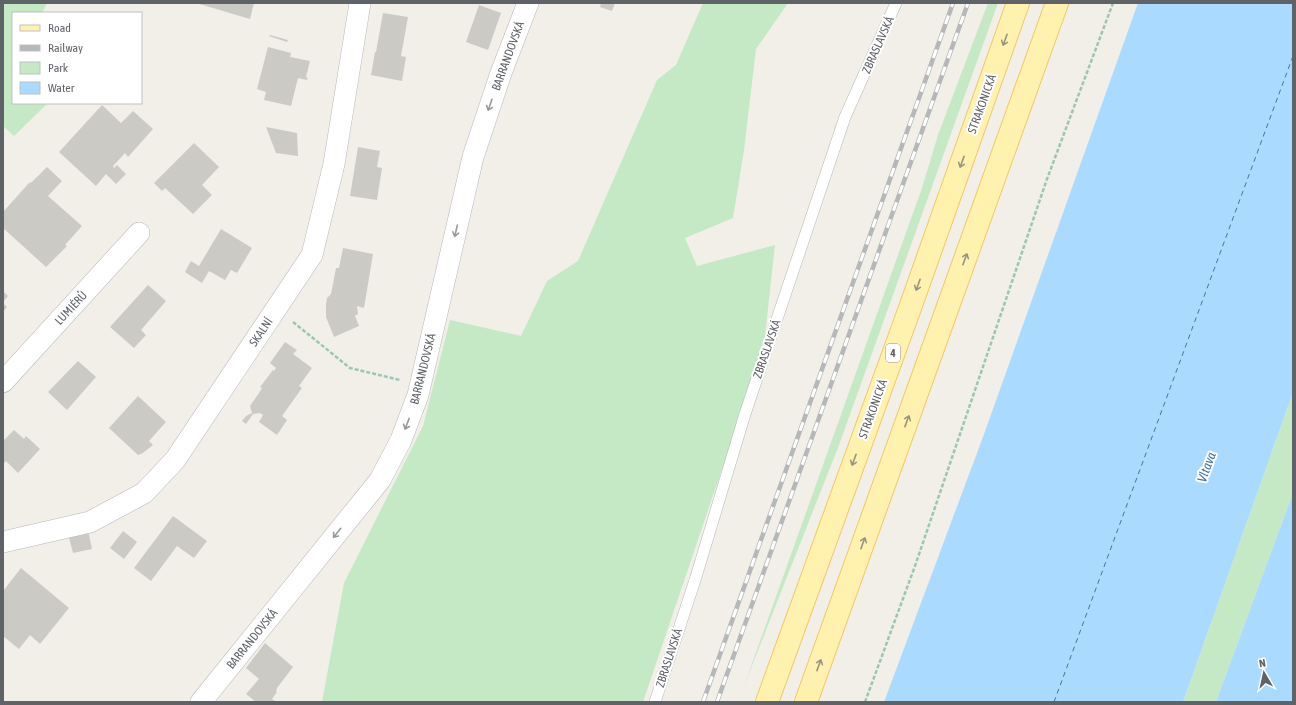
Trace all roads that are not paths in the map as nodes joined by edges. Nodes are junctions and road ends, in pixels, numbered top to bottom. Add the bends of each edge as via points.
1 (360, 3) edge
2 (528, 3) edge
3 (896, 3) edge
4 (1018, 3) edge
5 (1057, 3) edge
6 (139, 233) dead end
7 (3, 382) edge
8 (3, 542) edge
9 (201, 702) edge
10 (655, 702) edge
11 (767, 702) edge
12 (806, 702) edge

1 - 8 street, SKALNÍ via 334,164 312,255 175,460 144,493 90,522
2 -> 9 street, BARRANDOVSKÁ via 473,157 418,395 400,440 380,480
3 - 10 lane, ZBRASLAVSKÁ via 845,117 745,414
4 -> 11 main road, STRAKONICKÁ / 4
12 -> 5 main road
6 - 7 street, LUMIÉRŮ

